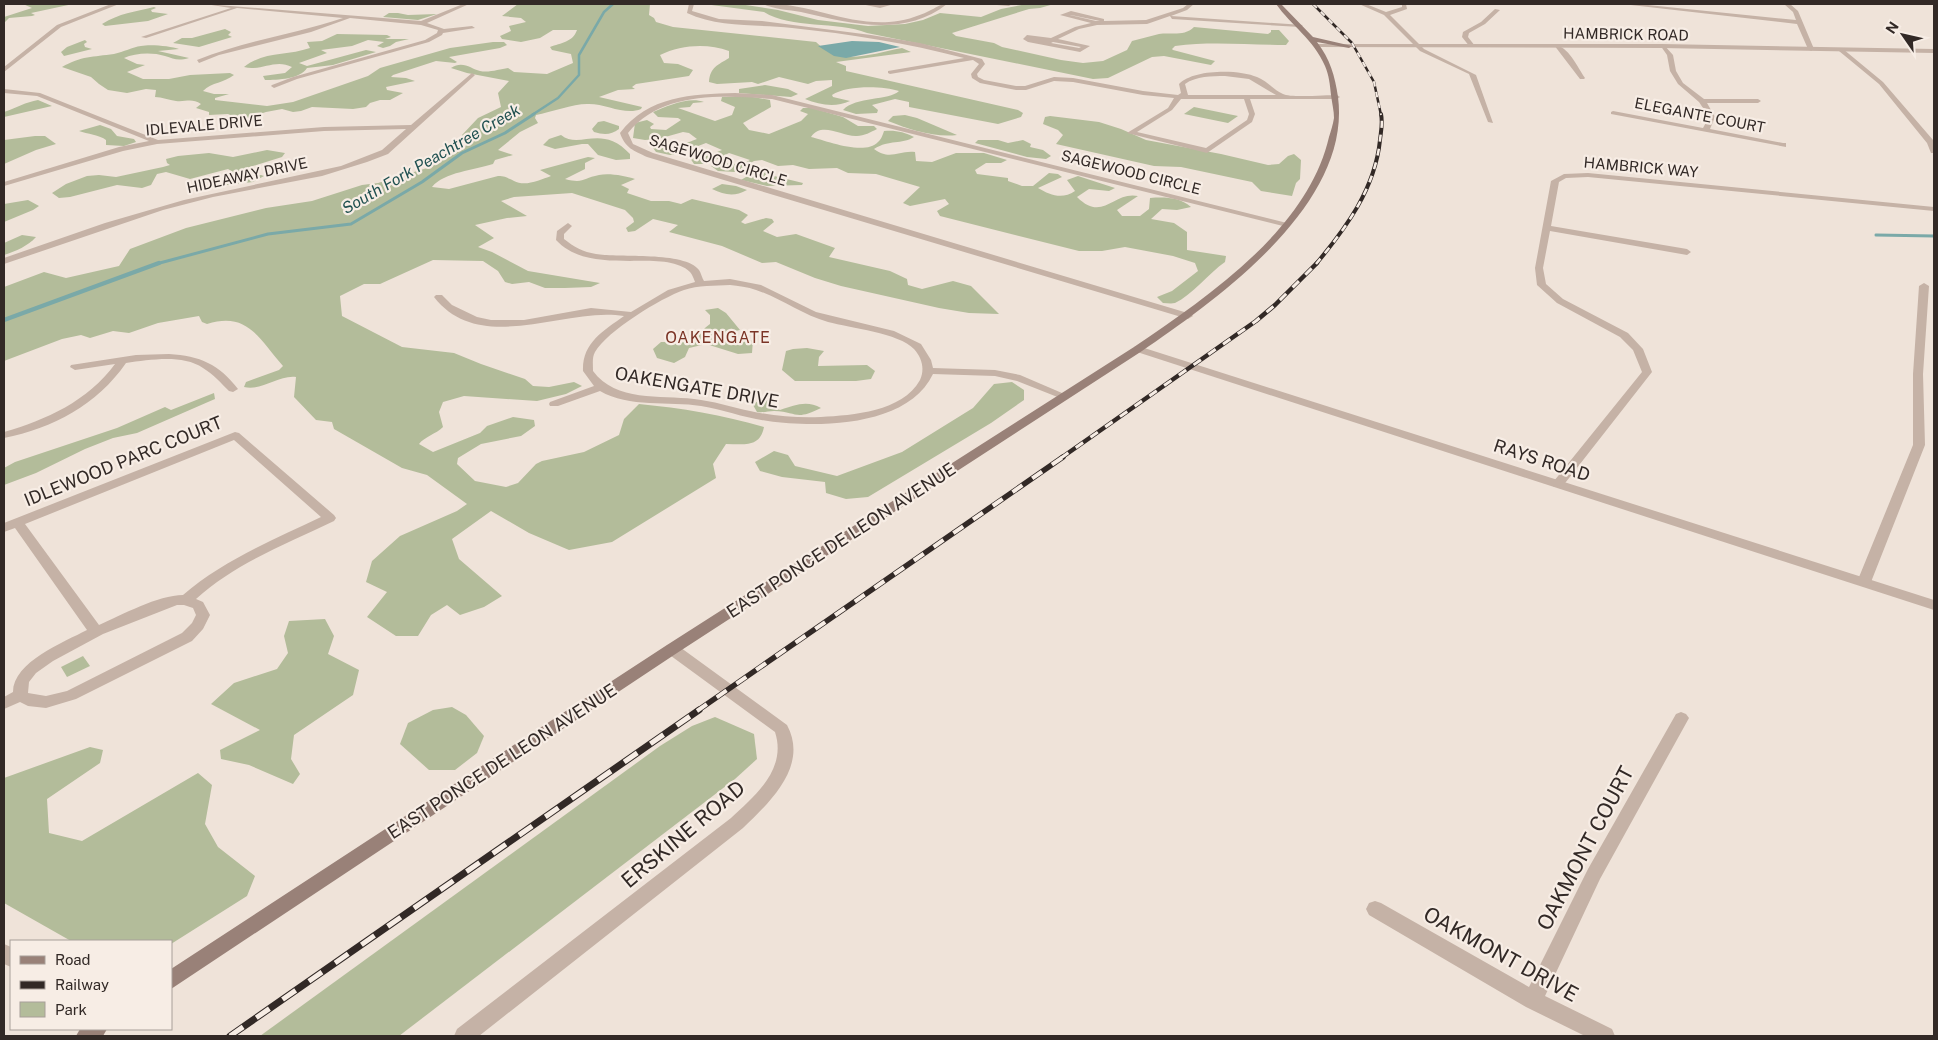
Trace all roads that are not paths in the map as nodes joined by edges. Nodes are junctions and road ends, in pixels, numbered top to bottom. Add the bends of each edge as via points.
1 (116, 4) edge
2 (208, 4) edge
3 (467, 4) edge
4 (691, 4) edge
5 (766, 4) edge
6 (864, 4) edge
7 (891, 4) edge
8 (944, 4) edge
9 (988, 4) edge
10 (1009, 4) edge
11 (1191, 4) edge
12 (1278, 4) edge
13 (1362, 4) edge
14 (1404, 4) edge
15 (1627, 4) edge
16 (1787, 4) edge
17 (240, 7) junction
18 (1497, 10) dead end
19 (1386, 14) junction
20 (350, 16) junction
21 (1167, 16) junction
22 (1799, 22) junction
23 (422, 23) junction
24 (1097, 23) junction
25 (1112, 23) junction
26 (1300, 25) junction
27 (472, 28) dead end
28 (442, 31) junction
29 (144, 37) dead end
30 (1311, 38) junction
31 (1052, 40) junction
32 (1046, 43) junction
33 (1317, 46) junction
34 (1349, 46) junction
35 (1418, 46) junction
36 (1472, 46) junction
37 (1556, 46) junction
38 (1662, 46) junction
39 (1811, 49) junction
40 (1841, 50) junction
41 (1934, 51) edge
42 (1323, 56) junction
43 (973, 58) junction
44 (199, 61) dead end
45 (4, 70) edge
46 (890, 72) dead end
47 (472, 75) dead end
48 (1582, 78) dead end
49 (274, 86) dead end
50 (4, 91) edge
51 (1246, 96) junction
52 (1281, 96) junction
53 (1178, 97) junction
54 (1337, 97) junction
55 (1702, 101) junction
56 (1758, 102) dead end
57 (1612, 113) dead end
58 (1491, 122) dead end
59 (413, 127) junction
60 (1706, 129) junction
61 (157, 142) junction
62 (1783, 145) dead end
63 (1934, 151) edge
64 (4, 184) edge
65 (1934, 209) edge
66 (1287, 224) junction
67 (568, 226) dead end
68 (1546, 228) junction
69 (1687, 252) dead end
70 (4, 261) edge
71 (701, 284) junction
72 (1924, 286) dead end
73 (439, 297) dead end
74 (632, 315) junction
75 (1188, 316) junction
76 (1138, 349) junction
77 (122, 360) junction
78 (74, 367) dead end
79 (929, 371) junction
80 (600, 387) junction
81 (233, 389) dead end
82 (1064, 396) junction
83 (554, 404) dead end
84 (4, 435) edge
85 (1558, 484) junction
86 (17, 522) junction
87 (4, 528) edge
88 (1864, 582) junction
89 (186, 600) junction
90 (1934, 605) edge
91 (97, 633) junction
92 (672, 649) junction
93 (21, 695) junction
94 (4, 703) edge
95 (1681, 718) dead end
96 (1375, 908) dead end
97 (172, 979) edge
98 (1533, 1000) junction
99 (464, 1036) edge
100 (1605, 1036) edge

1 - 45 street via 59,26
2 - 17 street
3 - 23 street
4 - 43 street via 689,12 715,20 864,36
5 - 8 street via 836,20 875,24 914,19
6 - 7 street
9 - 10 street
11 - 21 street
12 - 26 main road, EAST PONCE DE LEON AVENUE
13 - 19 street
14 - 19 street via 1405,8
15 - 22 street
16 - 22 street
17 - 20 street
17 - 29 street
18 - 36 street via 1466,32 1465,37
19 - 35 street
20 - 23 street
20 - 44 street via 309,31
21 - 25 street via 1147,22
21 - 26 street
22 - 39 street
23 - 28 street via 437,26
24 - 25 street
24 - 25 street via 1063,15 1071,13
24 - 31 street via 1076,28
26 - 30 main road, EAST PONCE DE LEON AVENUE
27 - 28 street
28 - 49 street via 427,41
30 - 33 main road, EAST PONCE DE LEON AVENUE
30 - 34 main road
31 - 32 street
31 - 32 street via 1026,39
31 - 32 street via 1087,46 1080,50
33 - 34 street, HAMBRICK ROAD
33 - 42 main road, EAST PONCE DE LEON AVENUE
34 - 35 street, HAMBRICK ROAD
34 - 42 main road via 1334,49
35 - 36 street, HAMBRICK ROAD
35 - 58 street via 1474,76
36 - 37 street, HAMBRICK ROAD
37 - 38 street, HAMBRICK ROAD
37 - 48 street via 1562,49
38 - 39 street, HAMBRICK ROAD
38 - 55 street via 1670,55 1673,71 1681,84
39 - 40 street, HAMBRICK ROAD
40 - 41 street, HAMBRICK ROAD
40 - 63 street via 1880,82
42 - 54 main road, EAST PONCE DE LEON AVENUE
43 - 46 street
43 - 53 street via 982,64 974,74 975,78 1008,87 1026,88 1054,79 1073,80
47 - 59 street, HIDEAWAY DRIVE
50 - 61 street via 38,94
51 - 52 street
51 - 53 street
51 - 53 street via 1252,114 1250,121 1207,151 1131,133 1170,109
52 - 53 street via 1249,77 1222,74 1188,78 1182,84 1185,94
52 - 54 street
54 - 66 main road, EAST PONCE DE LEON AVENUE via 1335,137 1330,156 1313,190
55 - 56 street
55 - 60 street via 1712,117
57 - 60 street, ELEGANTE COURT
59 - 61 street, IDLEVALE DRIVE via 324,129
59 - 70 street, HIDEAWAY DRIVE via 385,152 370,160 325,173 166,207
60 - 62 street, ELEGANTE COURT
61 - 64 street, IDLEVALE DRIVE via 122,149
65 - 68 street, HAMBRICK WAY via 1574,174 1555,181
66 - 75 main road, EAST PONCE DE LEON AVENUE via 1247,267
66 - 75 street, SAGEWOOD CIRCLE via 772,97 721,95 671,103 640,115 628,124 624,133 626,142 650,155
67 - 71 street via 560,233 560,240 578,253 607,259 673,260 691,266 700,277
68 - 69 street
68 - 85 street, HAMBRICK WAY via 1539,268 1542,285 1560,301 1624,335 1638,348 1647,372
71 - 74 street, OAKENGATE DRIVE via 667,293
71 - 79 street, OAKENGATE DRIVE via 730,282 758,287 813,314 892,333 918,346
72 - 88 street via 1918,374 1919,445
73 - 74 street via 458,314 492,322 533,322 590,311
74 - 80 street, OAKENGATE DRIVE via 600,339 589,353 588,371
75 - 76 main road, EAST PONCE DE LEON AVENUE
76 - 82 main road, EAST PONCE DE LEON AVENUE
76 - 85 street, RAYS ROAD
77 - 78 street
77 - 81 street via 164,356 197,360 211,368
77 - 84 street via 112,378 94,395 56,416
79 - 80 street, OAKENGATE DRIVE via 923,386 904,402 883,410 822,420 767,418 699,403 624,396
79 - 82 street via 994,373 1020,378
80 - 83 street
82 - 92 main road, EAST PONCE DE LEON AVENUE
85 - 88 street, RAYS ROAD
86 - 87 street, IDLEWOOD PARC COURT
86 - 89 street, IDLEWOOD PARC COURT via 235,435 330,518 231,566 200,586
86 - 91 street
88 - 90 street, RAYS ROAD
89 - 91 street via 156,606
89 - 93 street via 198,605 203,615 187,637 71,695 46,702 28,700
91 - 93 street via 36,664 22,680
92 - 97 main road, EAST PONCE DE LEON AVENUE
92 - 99 street, ERSKINE ROAD via 782,729 788,755 771,790 737,823
93 - 94 street
95 - 98 street, OAKMONT COURT via 1594,874
96 - 98 street, OAKMONT DRIVE
98 - 100 street, OAKMONT DRIVE

